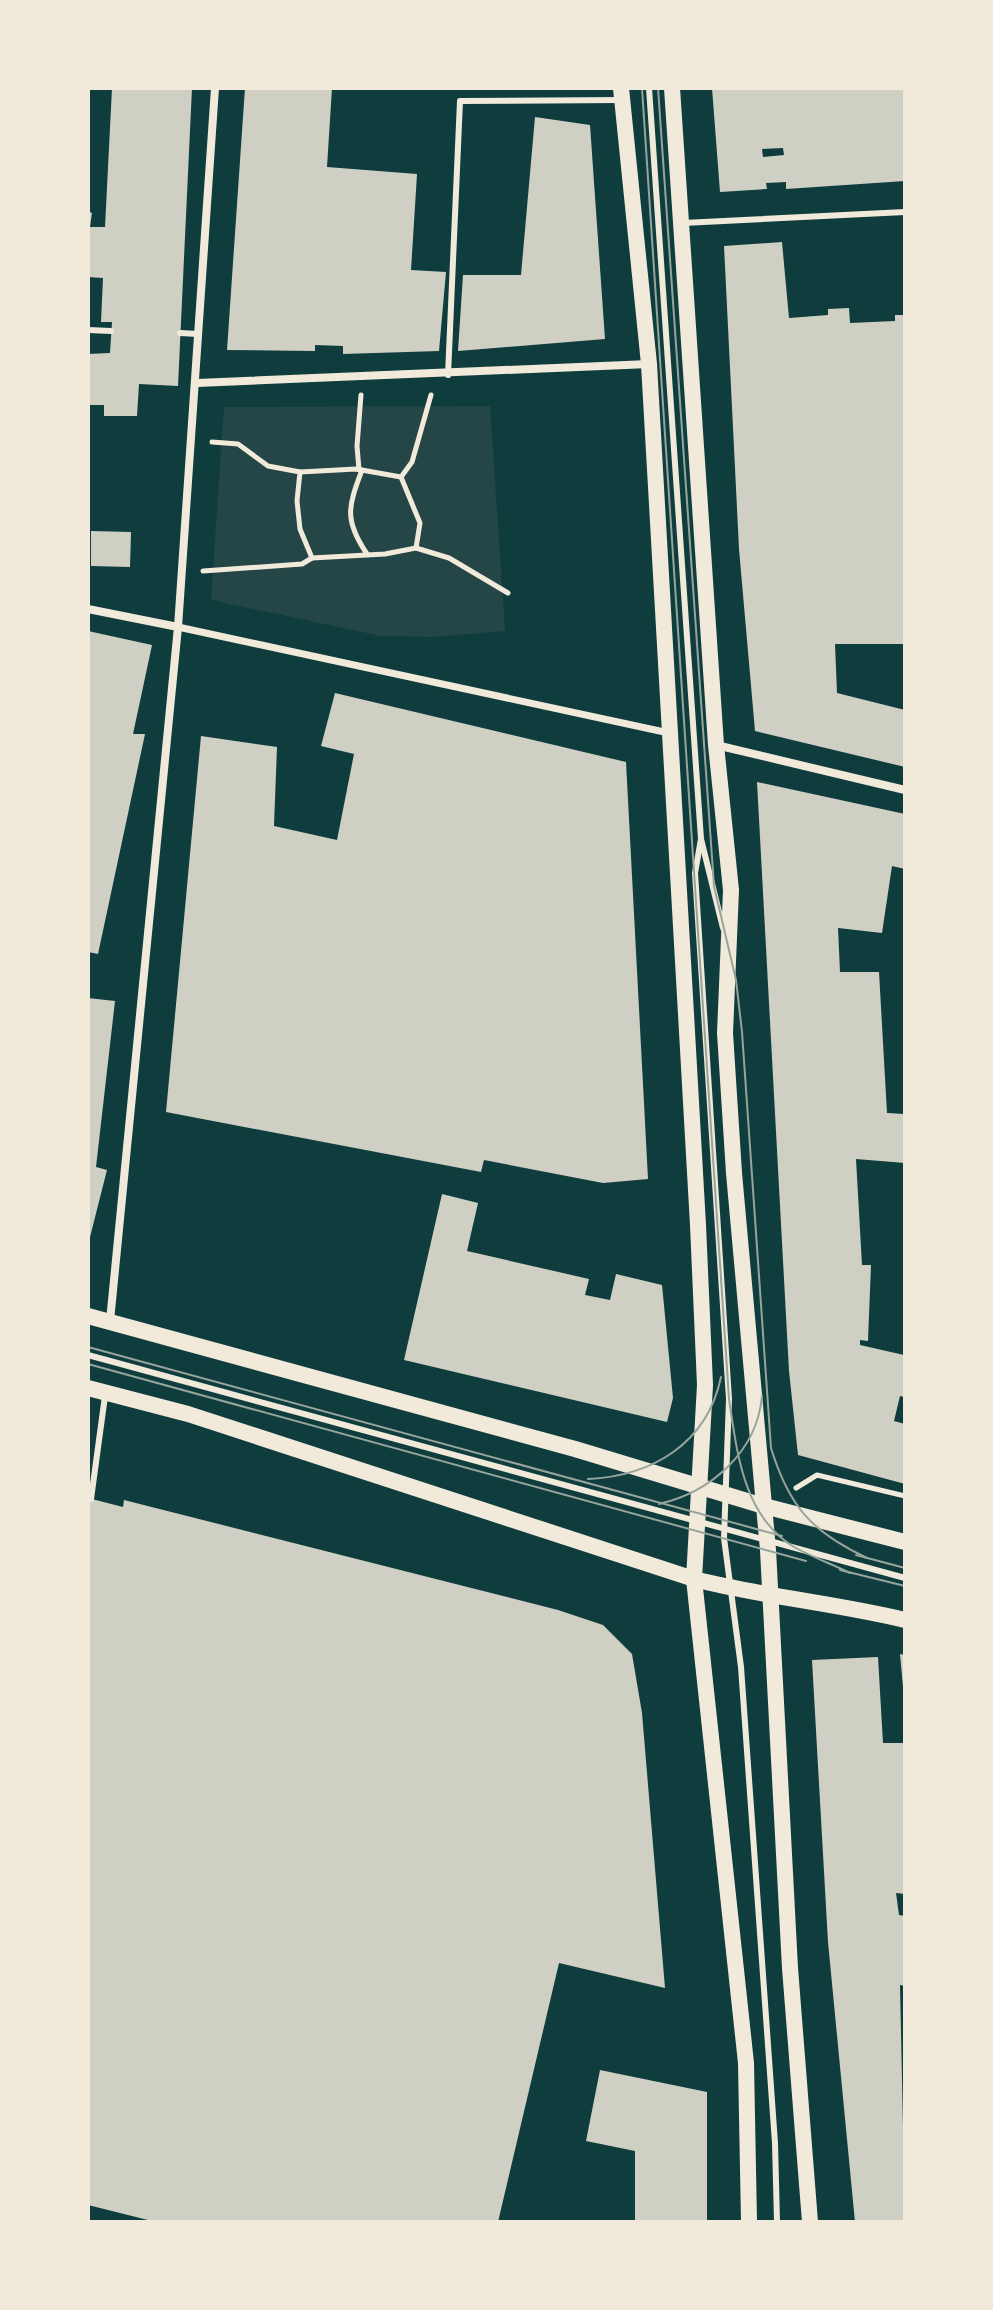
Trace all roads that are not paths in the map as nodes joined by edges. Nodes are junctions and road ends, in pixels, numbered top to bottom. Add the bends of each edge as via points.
1 (215, 88) edge
2 (649, 88) edge
3 (672, 88) edge
4 (621, 94) edge
5 (905, 212) edge
6 (679, 223) junction
7 (88, 330) edge
8 (111, 331) dead end
9 (180, 333) dead end
10 (198, 334) junction
11 (649, 364) junction
12 (448, 375) junction
13 (197, 383) junction
14 (88, 609) edge
15 (178, 627) junction
16 (673, 734) junction
17 (716, 745) junction
18 (905, 790) edge
19 (701, 839) junction
20 (728, 948) junction
21 (88, 1316) edge
22 (110, 1321) junction
23 (88, 1355) edge
24 (88, 1388) edge
25 (106, 1392) junction
26 (697, 1485) junction
27 (727, 1495) junction
28 (91, 1499) dead end
29 (764, 1506) junction
30 (696, 1521) junction
31 (724, 1529) junction
32 (767, 1540) junction
33 (905, 1542) edge
34 (905, 1578) edge
35 (694, 1579) junction
36 (733, 1589) junction
37 (770, 1597) junction
38 (905, 1620) edge
39 (749, 2222) edge
40 (777, 2222) edge
41 (810, 2222) edge

1 - 10 street
2 - 19 lane
3 - 6 main road
4 - 11 main road
4 - 12 lane via 460,101
5 - 6 lane
6 - 17 main road
7 - 8 lane
9 - 10 lane
10 - 13 street
11 - 12 street
11 - 16 main road
12 - 13 street
13 - 15 street
14 - 15 street
15 - 16 street
15 - 22 street
16 - 26 main road via 705,1385
17 - 18 street
17 - 20 main road via 731,890
19 - 20 lane
19 - 27 lane via 695,873 725,1319
20 - 29 main road via 725,1033 734,1173
21 - 22 main road
22 - 26 main road
23 - 30 lane
24 - 25 main road
25 - 28 lane
25 - 35 main road
26 - 27 main road
26 - 30 main road
27 - 29 main road
27 - 31 lane
29 - 32 main road
29 - 33 main road
30 - 31 lane
30 - 35 main road
31 - 32 lane
31 - 36 lane
32 - 34 lane
32 - 37 main road
35 - 36 main road
35 - 39 main road via 746,2063
36 - 37 main road
36 - 40 lane
37 - 38 main road
37 - 41 main road

